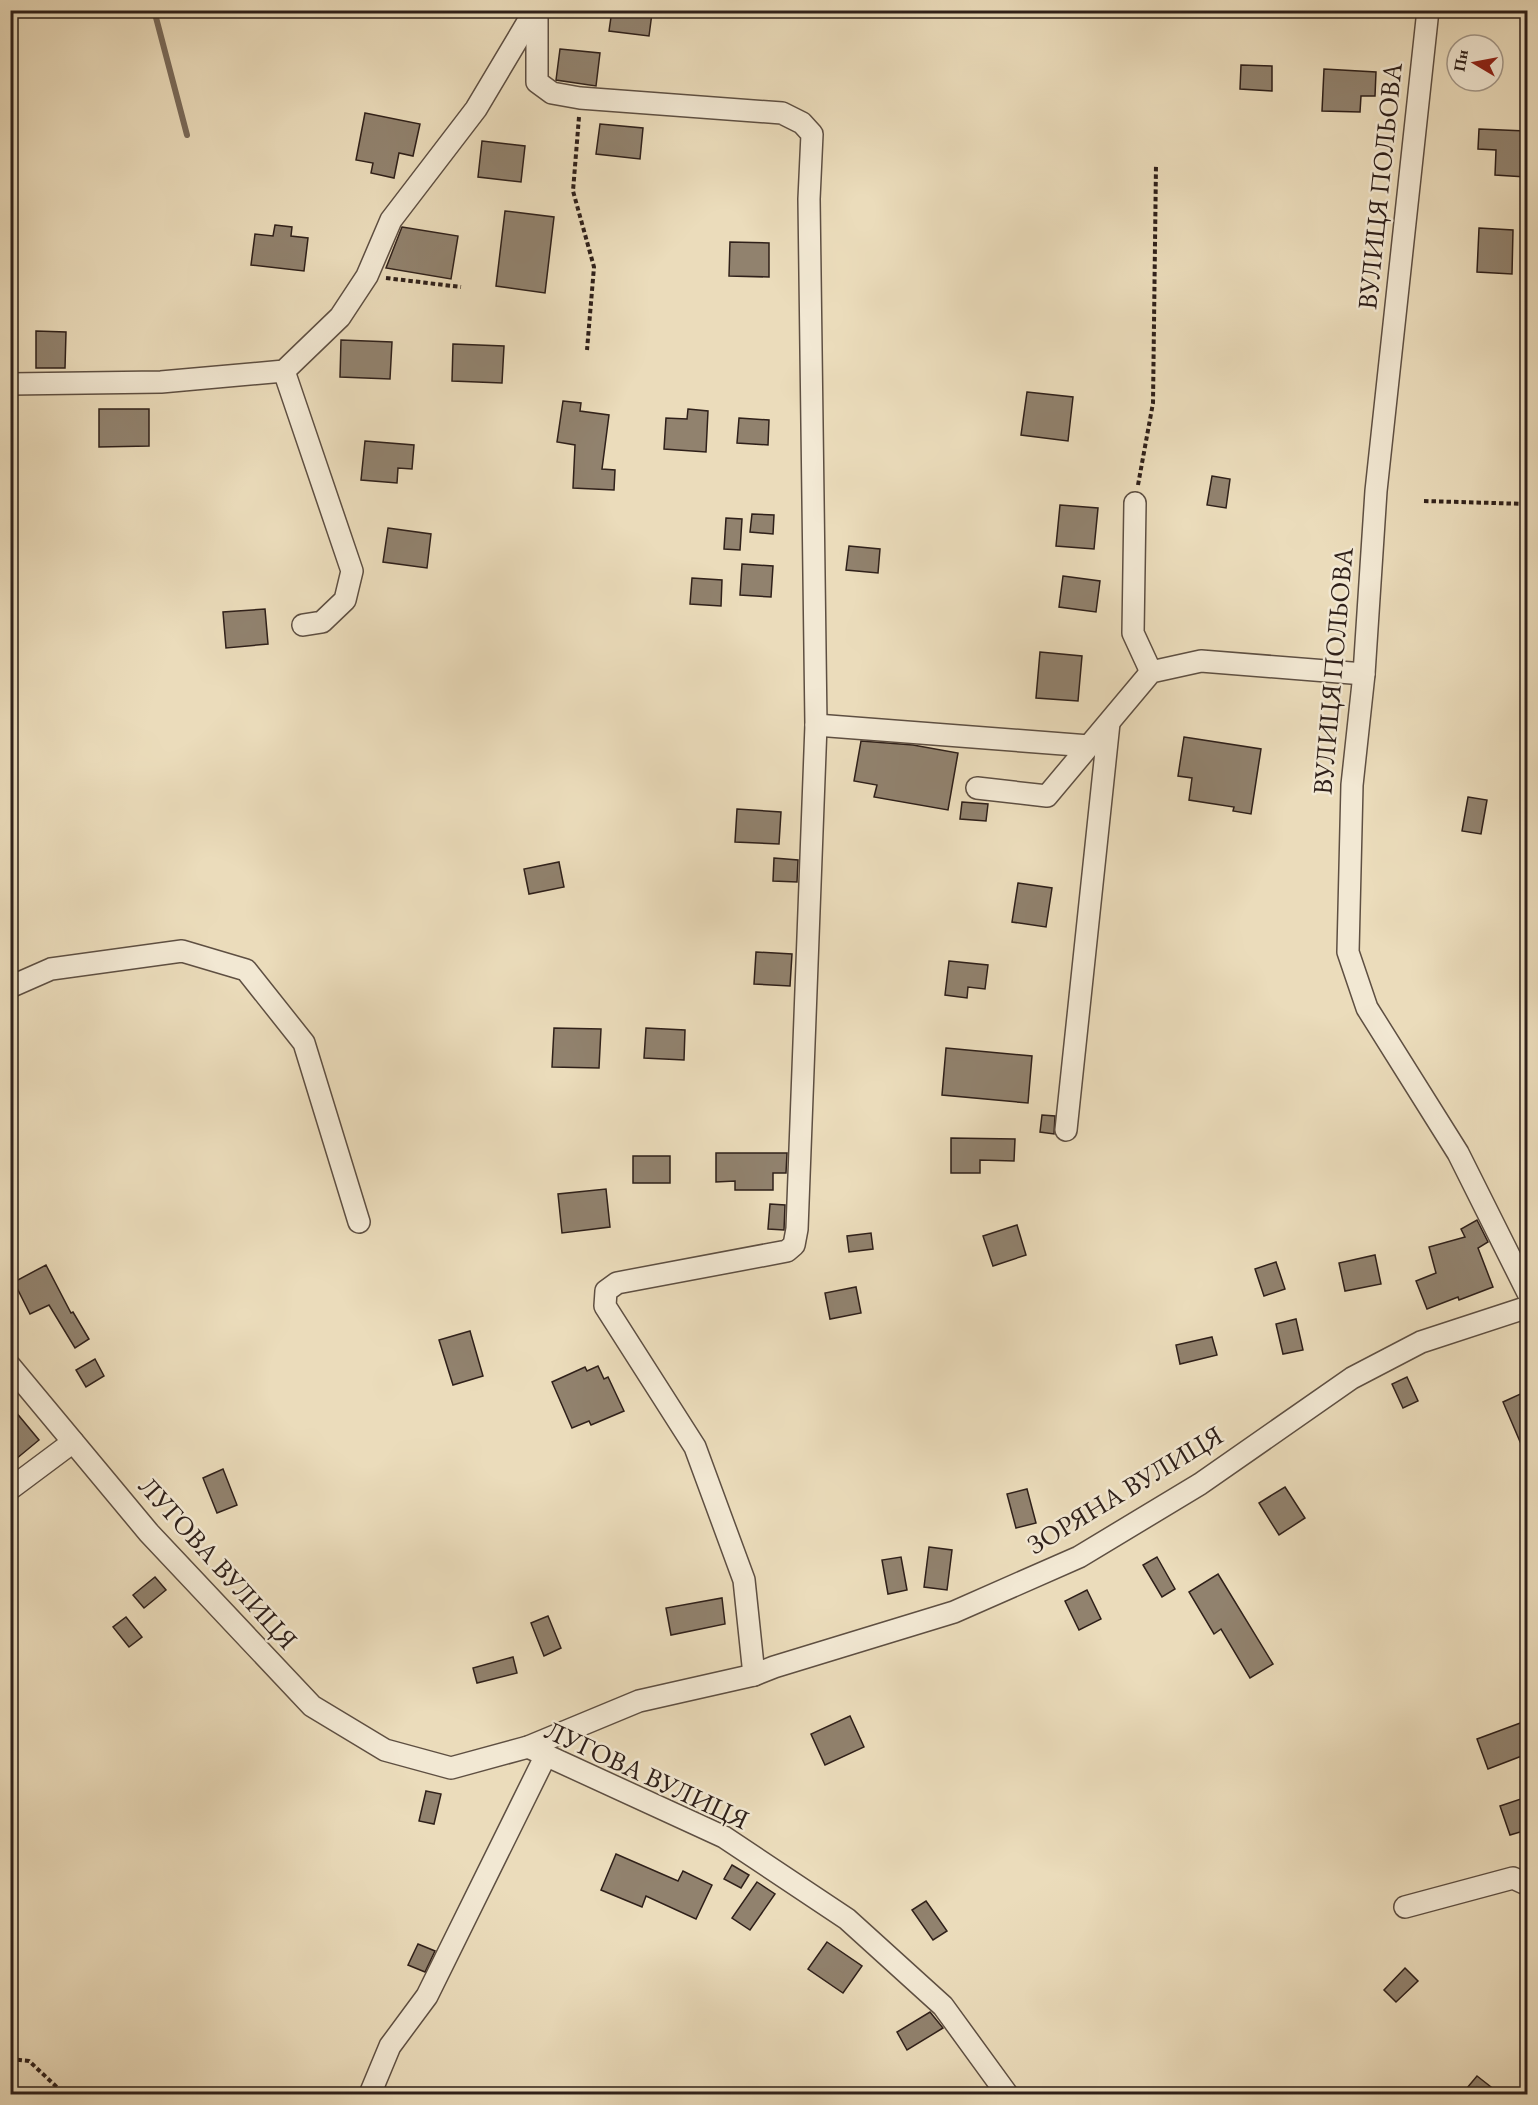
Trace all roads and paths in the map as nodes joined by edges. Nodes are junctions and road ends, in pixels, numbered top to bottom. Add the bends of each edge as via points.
1 (536, 10) edge
2 (1428, 10) edge
3 (580, 98) junction
4 (1156, 164) dead end
5 (367, 276) junction
6 (461, 287) dead end
7 (587, 350) dead end
8 (284, 371) junction
9 (10, 384) edge
10 (1424, 501) dead end
11 (1135, 503) joint
12 (1527, 504) edge
13 (303, 625) dead end
14 (1151, 672) junction
15 (1364, 674) junction
16 (1108, 723) junction
17 (816, 725) junction
18 (1089, 746) junction
19 (977, 788) dead end
20 (10, 987) edge
21 (1066, 1130) dead end
22 (360, 1222) dead end
23 (1527, 1293) edge
24 (1527, 1307) edge
25 (10, 1366) edge
26 (74, 1442) junction
27 (10, 1489) edge
28 (754, 1675) junction
29 (537, 1751) junction
30 (1527, 1885) edge
31 (1405, 1907) dead end
32 (10, 2059) edge
33 (70, 2094) edge
34 (370, 2094) edge
35 (1007, 2094) edge

1 - 3 street via 537,82 552,93
1 - 5 street via 476,109 391,220
2 - 15 street, ВУЛИЦЯ ПОЛЬОВА via 1376,491
3 - 7 path via 573,192 594,267
3 - 17 street via 782,113 802,123 812,134 809,200
4 - 11 path via 1153,403
5 - 6 path
5 - 8 street via 340,317
8 - 9 street via 161,382
8 - 13 street via 352,571 345,600 322,622
10 - 12 path
11 - 14 street via 1133,633
14 - 15 street via 1201,661
14 - 16 street
15 - 23 street, ВУЛИЦЯ ПОЛЬОВА via 1352,785 1348,952 1367,1008 1458,1153
16 - 18 street
16 - 21 street
17 - 18 street
17 - 28 street via 794,1245 787,1251 617,1283 606,1292 605,1306 695,1447 744,1580
18 - 19 street via 1047,796
20 - 22 street via 51,969 182,951 246,970 304,1043
24 - 28 street, ЗОРЯНА ВУЛИЦЯ via 1421,1342 1352,1377 1200,1484 1079,1557 954,1612
25 - 26 street, ЛУГОВА ВУЛИЦЯ
26 - 27 street
26 - 29 street, ЛУГОВА ВУЛИЦЯ via 149,1533 312,1706 385,1750 451,1768
28 - 29 street, ЗОРЯНА ВУЛИЦЯ via 639,1701
29 - 34 street via 427,1996 390,2046
29 - 35 street, ЛУГОВА ВУЛИЦЯ via 724,1837 847,1919 943,2006
30 - 31 street via 1513,1878
32 - 33 path via 29,2061 60,2090

